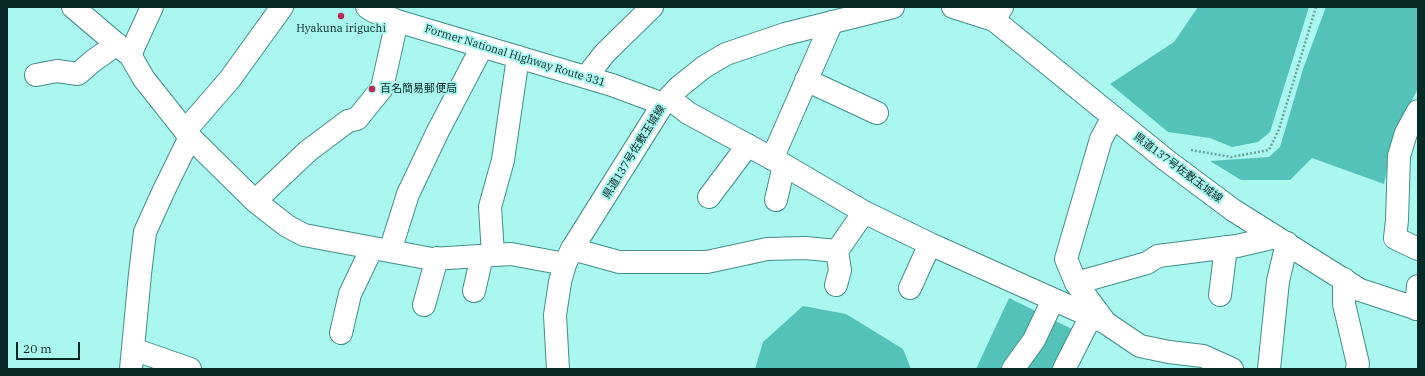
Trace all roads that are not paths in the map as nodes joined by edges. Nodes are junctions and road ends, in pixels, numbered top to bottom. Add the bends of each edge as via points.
1 (73, 7) edge
2 (152, 7) edge
3 (282, 7) edge
4 (367, 7) edge
5 (652, 7) edge
6 (893, 7) edge
7 (952, 7) edge
8 (998, 13) edge
9 (397, 20) junction
10 (832, 22) junction
11 (482, 47) junction
12 (123, 50) junction
13 (518, 57) junction
14 (36, 75) dead end
15 (586, 77) junction
16 (806, 80) junction
17 (666, 101) junction
18 (1418, 111) edge
19 (877, 113) dead end
20 (1113, 117) junction
21 (188, 134) junction
22 (748, 145) junction
23 (778, 162) junction
24 (708, 197) dead end
25 (776, 200) dead end
26 (255, 201) junction
27 (864, 212) junction
28 (1282, 240) junction
29 (930, 244) junction
30 (1226, 247) junction
31 (1418, 249) edge
32 (381, 250) junction
33 (837, 251) junction
34 (488, 256) junction
35 (569, 256) junction
36 (437, 258) junction
37 (1344, 279) junction
38 (1076, 283) junction
39 (836, 285) dead end
40 (1418, 286) edge
41 (910, 288) dead end
42 (474, 291) dead end
43 (1220, 296) dead end
44 (1053, 300) junction
45 (424, 305) dead end
46 (1417, 309) edge
47 (1098, 320) junction
48 (341, 333) dead end
49 (132, 359) edge
50 (190, 369) edge
51 (558, 369) edge
52 (1013, 369) edge
53 (1064, 369) edge
54 (1232, 369) edge
55 (1270, 369) edge
56 (1357, 369) edge

1 - 12 street
2 - 12 street
3 - 21 street
4 - 9 street, Former National Highway Route 331
5 - 15 street via 605,53
6 - 10 street, 県道137号佐敷玉城線
7 - 8 street, 県道137号佐敷玉城線
8 - 20 street, 県道137号佐敷玉城線
9 - 11 street, Former National Highway Route 331
9 - 26 street via 382,88 357,119 348,121 308,151
10 - 16 street
10 - 17 street, 県道137号佐敷玉城線 via 785,34 726,54 704,67
11 - 13 street, Former National Highway Route 331
11 - 32 street
12 - 14 street via 92,61 78,74 57,71
12 - 21 street
13 - 15 street, Former National Highway Route 331
13 - 34 street via 503,160 490,207
15 - 17 street, Former National Highway Route 331
16 - 19 street
16 - 23 street
17 - 22 street, Former National Highway Route 331
17 - 35 street, 県道137号佐敷玉城線
18 - 31 street via 1406,133 1399,156 1395,238
20 - 28 street, 県道137号佐敷玉城線 via 1233,210
20 - 38 street via 1101,139 1066,259
21 - 26 street
21 - 49 street via 146,232
22 - 23 street, Former National Highway Route 331
22 - 24 street
23 - 25 street
23 - 27 street, Former National Highway Route 331
26 - 32 street via 287,226 304,235
27 - 29 street, Former National Highway Route 331
27 - 33 street
28 - 30 street
28 - 37 street, 県道137号佐敷玉城線
28 - 55 street
29 - 41 street
29 - 44 street, Former National Highway Route 331
30 - 38 street via 1158,256 1147,263
30 - 43 street
32 - 36 street
32 - 48 street via 350,294
33 - 35 street via 806,248 767,249 707,262 619,262
33 - 39 street via 840,270
34 - 35 street
34 - 36 street
34 - 42 street
35 - 51 street, 県道137号佐敷玉城線 via 560,282 555,315
36 - 45 street
37 - 46 street, 県道137号佐敷玉城線 via 1360,290
37 - 56 street via 1344,304
38 - 47 street
40 - 46 street
44 - 47 street, Former National Highway Route 331
44 - 52 street via 1034,340
47 - 53 street
47 - 54 street via 1140,346 1202,356
49 - 50 street

